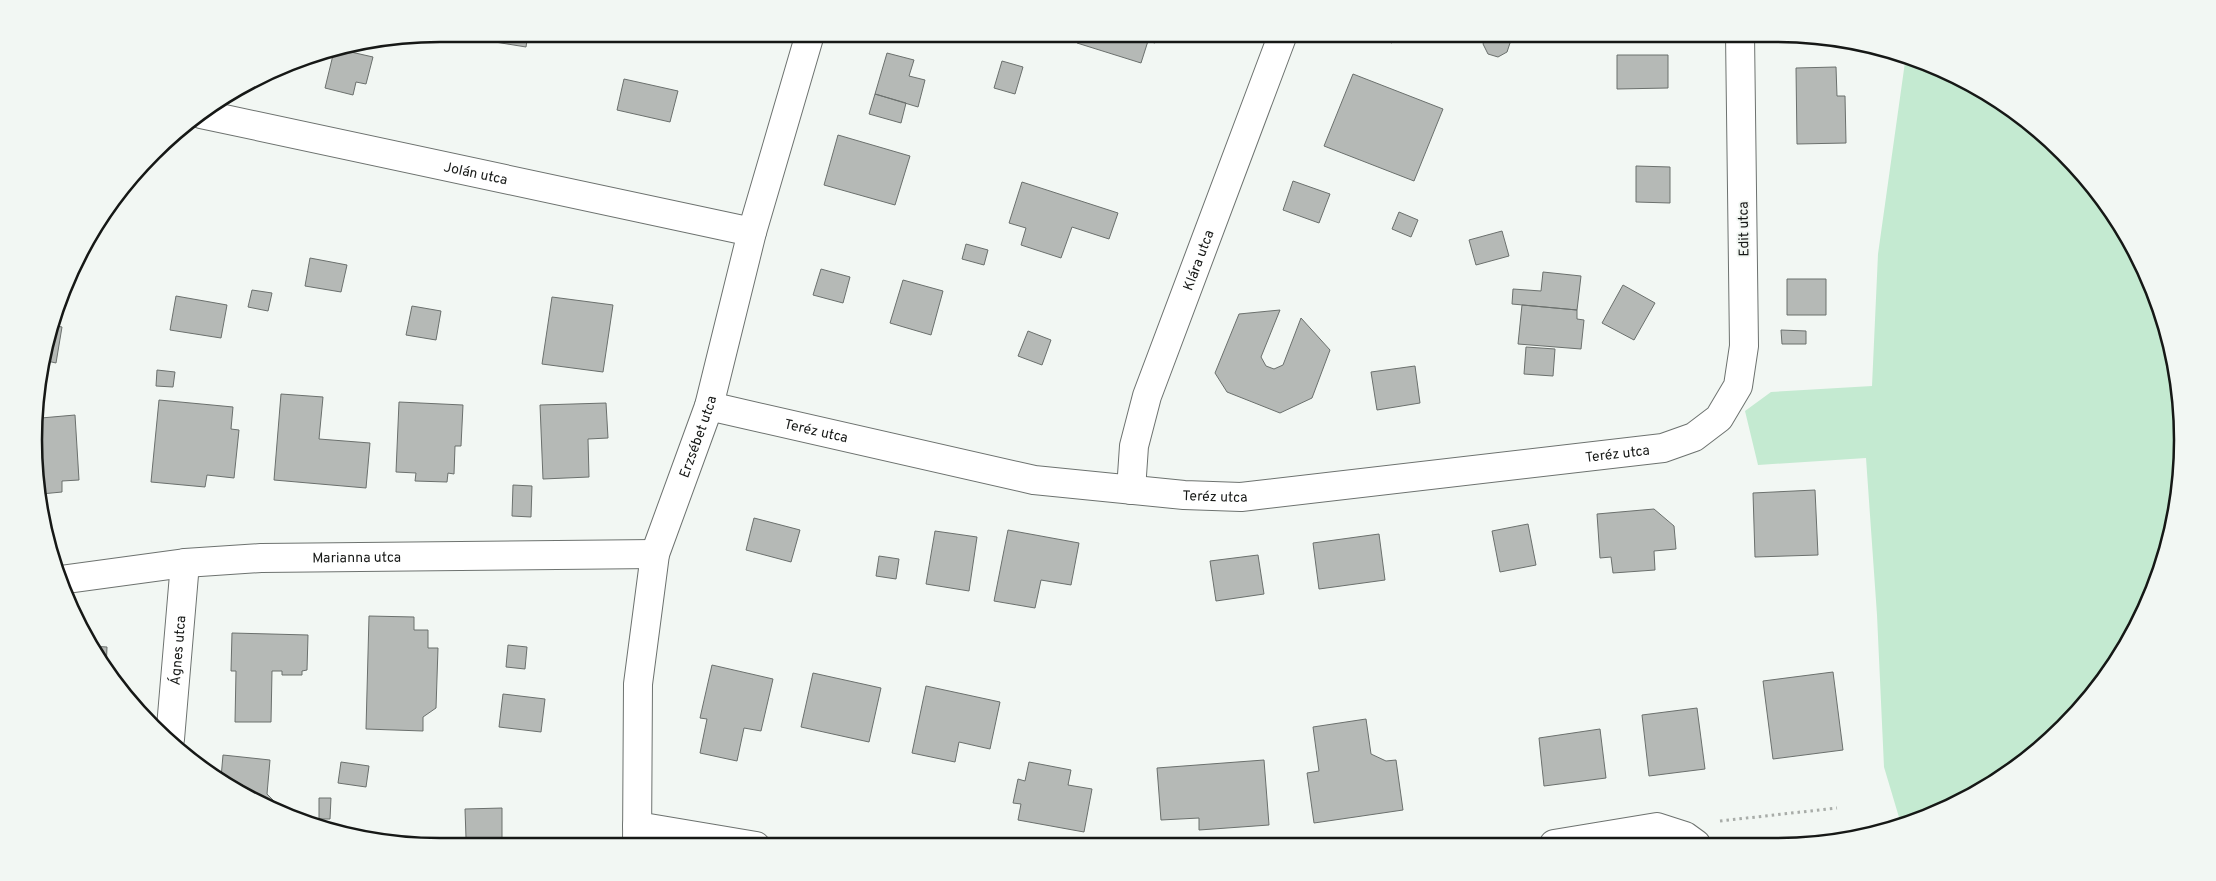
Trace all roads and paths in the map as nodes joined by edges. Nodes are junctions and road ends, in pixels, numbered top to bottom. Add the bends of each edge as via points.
1 (808, 42) edge
2 (1281, 42) edge
3 (1740, 42) edge
4 (211, 116) edge
5 (752, 232) junction
6 (709, 406) junction
7 (1719, 418) joint
8 (1131, 490) junction
9 (655, 554) junction
10 (185, 563) junction
11 (68, 579) edge
12 (171, 733) edge
13 (1837, 808) dead end
14 (1714, 821) dead end
15 (637, 836) edge
16 (661, 838) edge
17 (1590, 838) edge
18 (1688, 838) edge

1 - 5 street, Erzsébet utca
2 - 8 street, Klára utca via 1147,396 1134,446
3 - 7 street, Edit utca via 1744,346 1738,386
4 - 5 street, Jolán utca
5 - 6 street, Erzsébet utca
6 - 8 street, Teréz utca via 1034,480
6 - 9 street, Erzsébet utca
7 - 8 street, Teréz utca via 1694,437 1663,448 1241,497
9 - 10 street, Marianna utca via 261,558
9 - 15 street, Erzsébet utca via 638,684
10 - 11 street, Marianna utca
10 - 12 street, Ágnes utca
13 - 14 path
15 - 16 street
17 - 18 street via 1657,827

